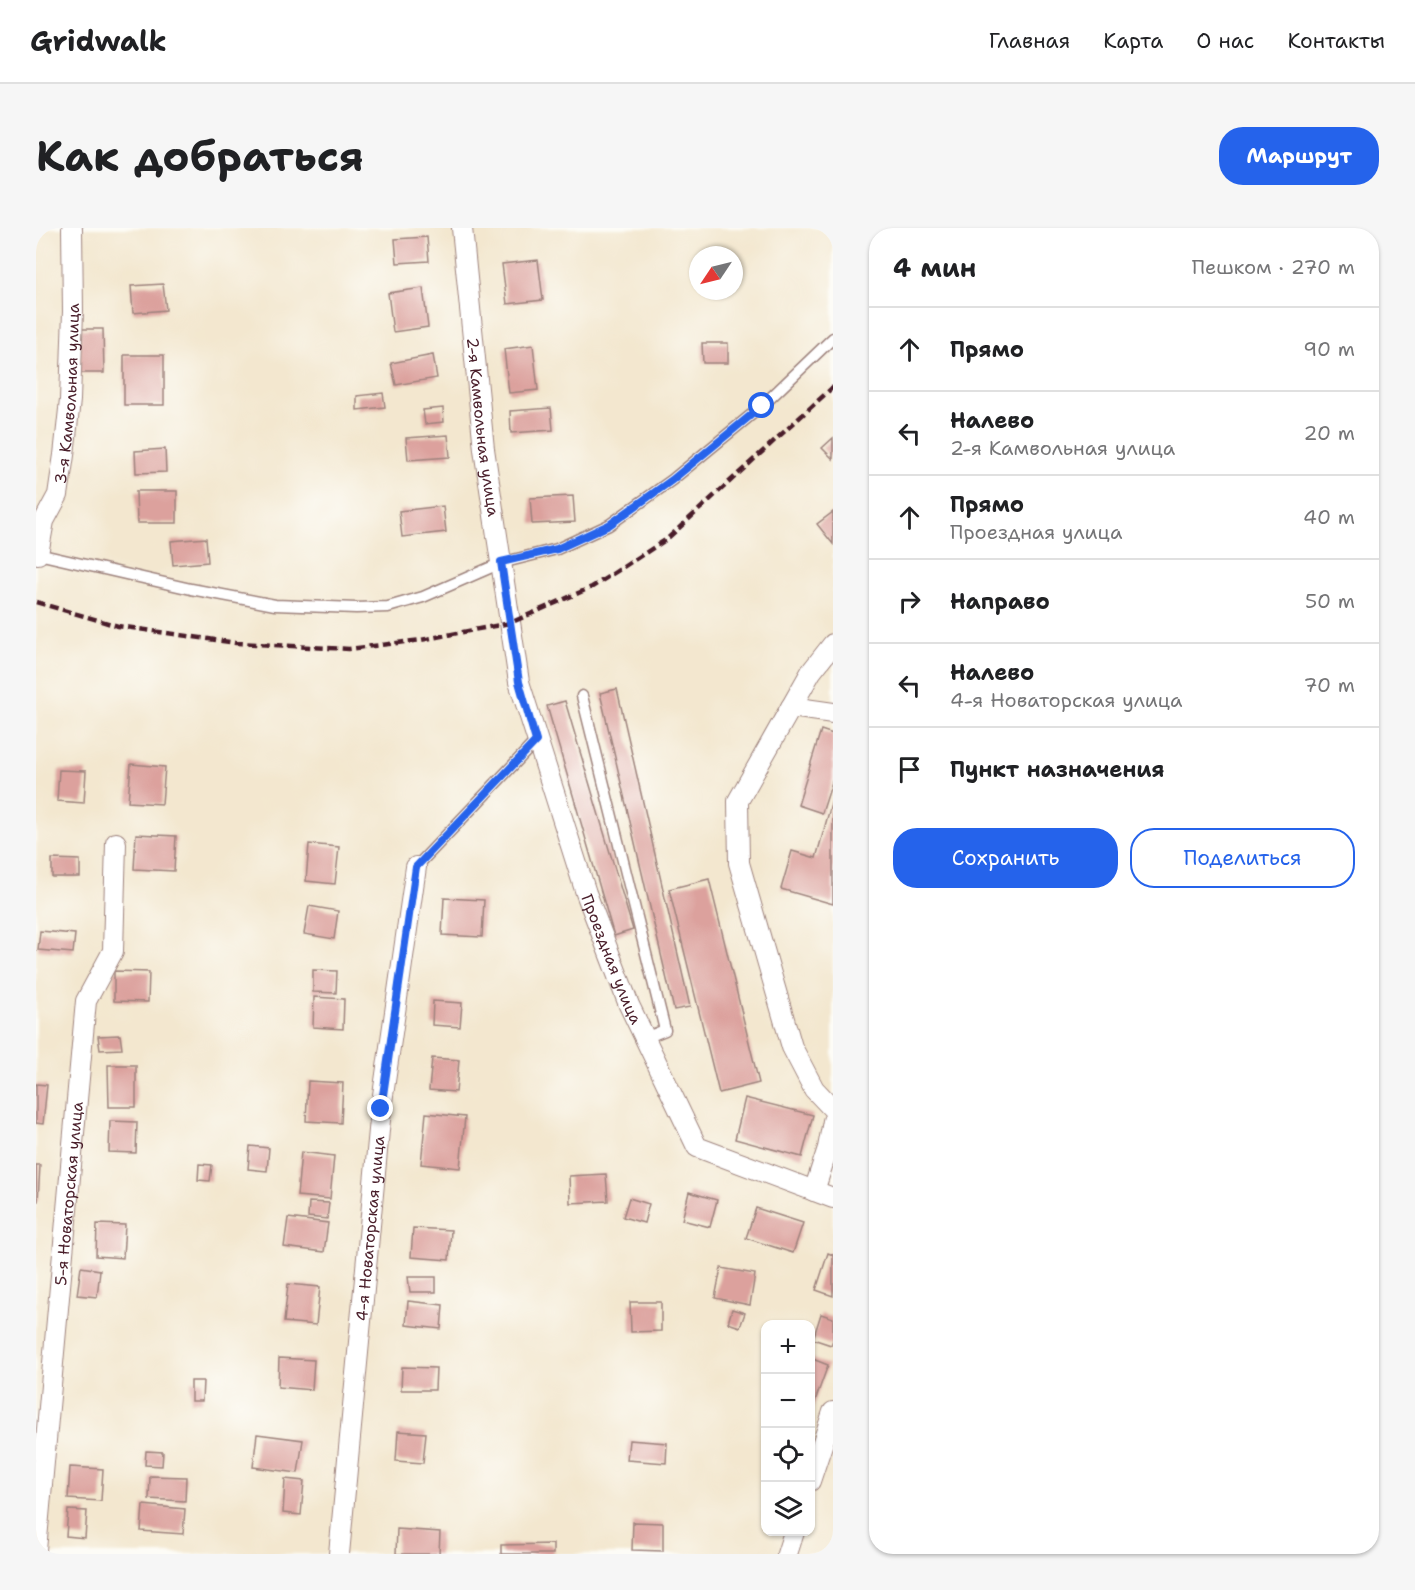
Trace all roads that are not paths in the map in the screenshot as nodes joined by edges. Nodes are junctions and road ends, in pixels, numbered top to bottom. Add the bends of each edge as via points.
1 (72, 228) edge
2 (462, 228) edge
3 (833, 338) edge
4 (38, 554) joint
5 (501, 562) junction
6 (510, 623) joint
7 (833, 644) edge
8 (582, 696) dead end
9 (791, 707) junction
10 (833, 713) edge
11 (536, 741) junction
12 (116, 843) dead end
13 (416, 867) joint
14 (645, 1038) junction
15 (833, 1109) edge
16 (833, 1121) edge
17 (814, 1191) junction
18 (833, 1198) edge
19 (833, 1412) edge
20 (815, 1466) edge
21 (793, 1536) edge
22 (36, 1550) edge
23 (339, 1554) edge
24 (787, 1554) edge

1 - 4 street, 3-я Камвольная улица via 73,311 64,455 58,495 44,521
2 - 5 street, 2-я Камвольная улица via 484,449
3 - 5 lane via 762,406 672,480 609,525 557,549
4 - 5 lane via 275,605 356,608 388,607 423,597
5 - 6 street, 2-я Камвольная улица
6 - 11 street, Проездная улица via 519,682
7 - 9 street
8 - 14 lane via 665,1030
9 - 10 street
9 - 15 street via 738,801 739,863 792,1047 814,1089
11 - 13 lane
11 - 14 street, Проездная улица via 585,893 628,1005
12 - 22 street, 5-я Новаторская улица via 112,951 86,1002
13 - 23 street, 4-я Новаторская улица via 381,1109
14 - 17 street, Проездная улица via 697,1147
16 - 17 street
17 - 18 street, Проездная улица
19 - 20 street
21 - 24 street

